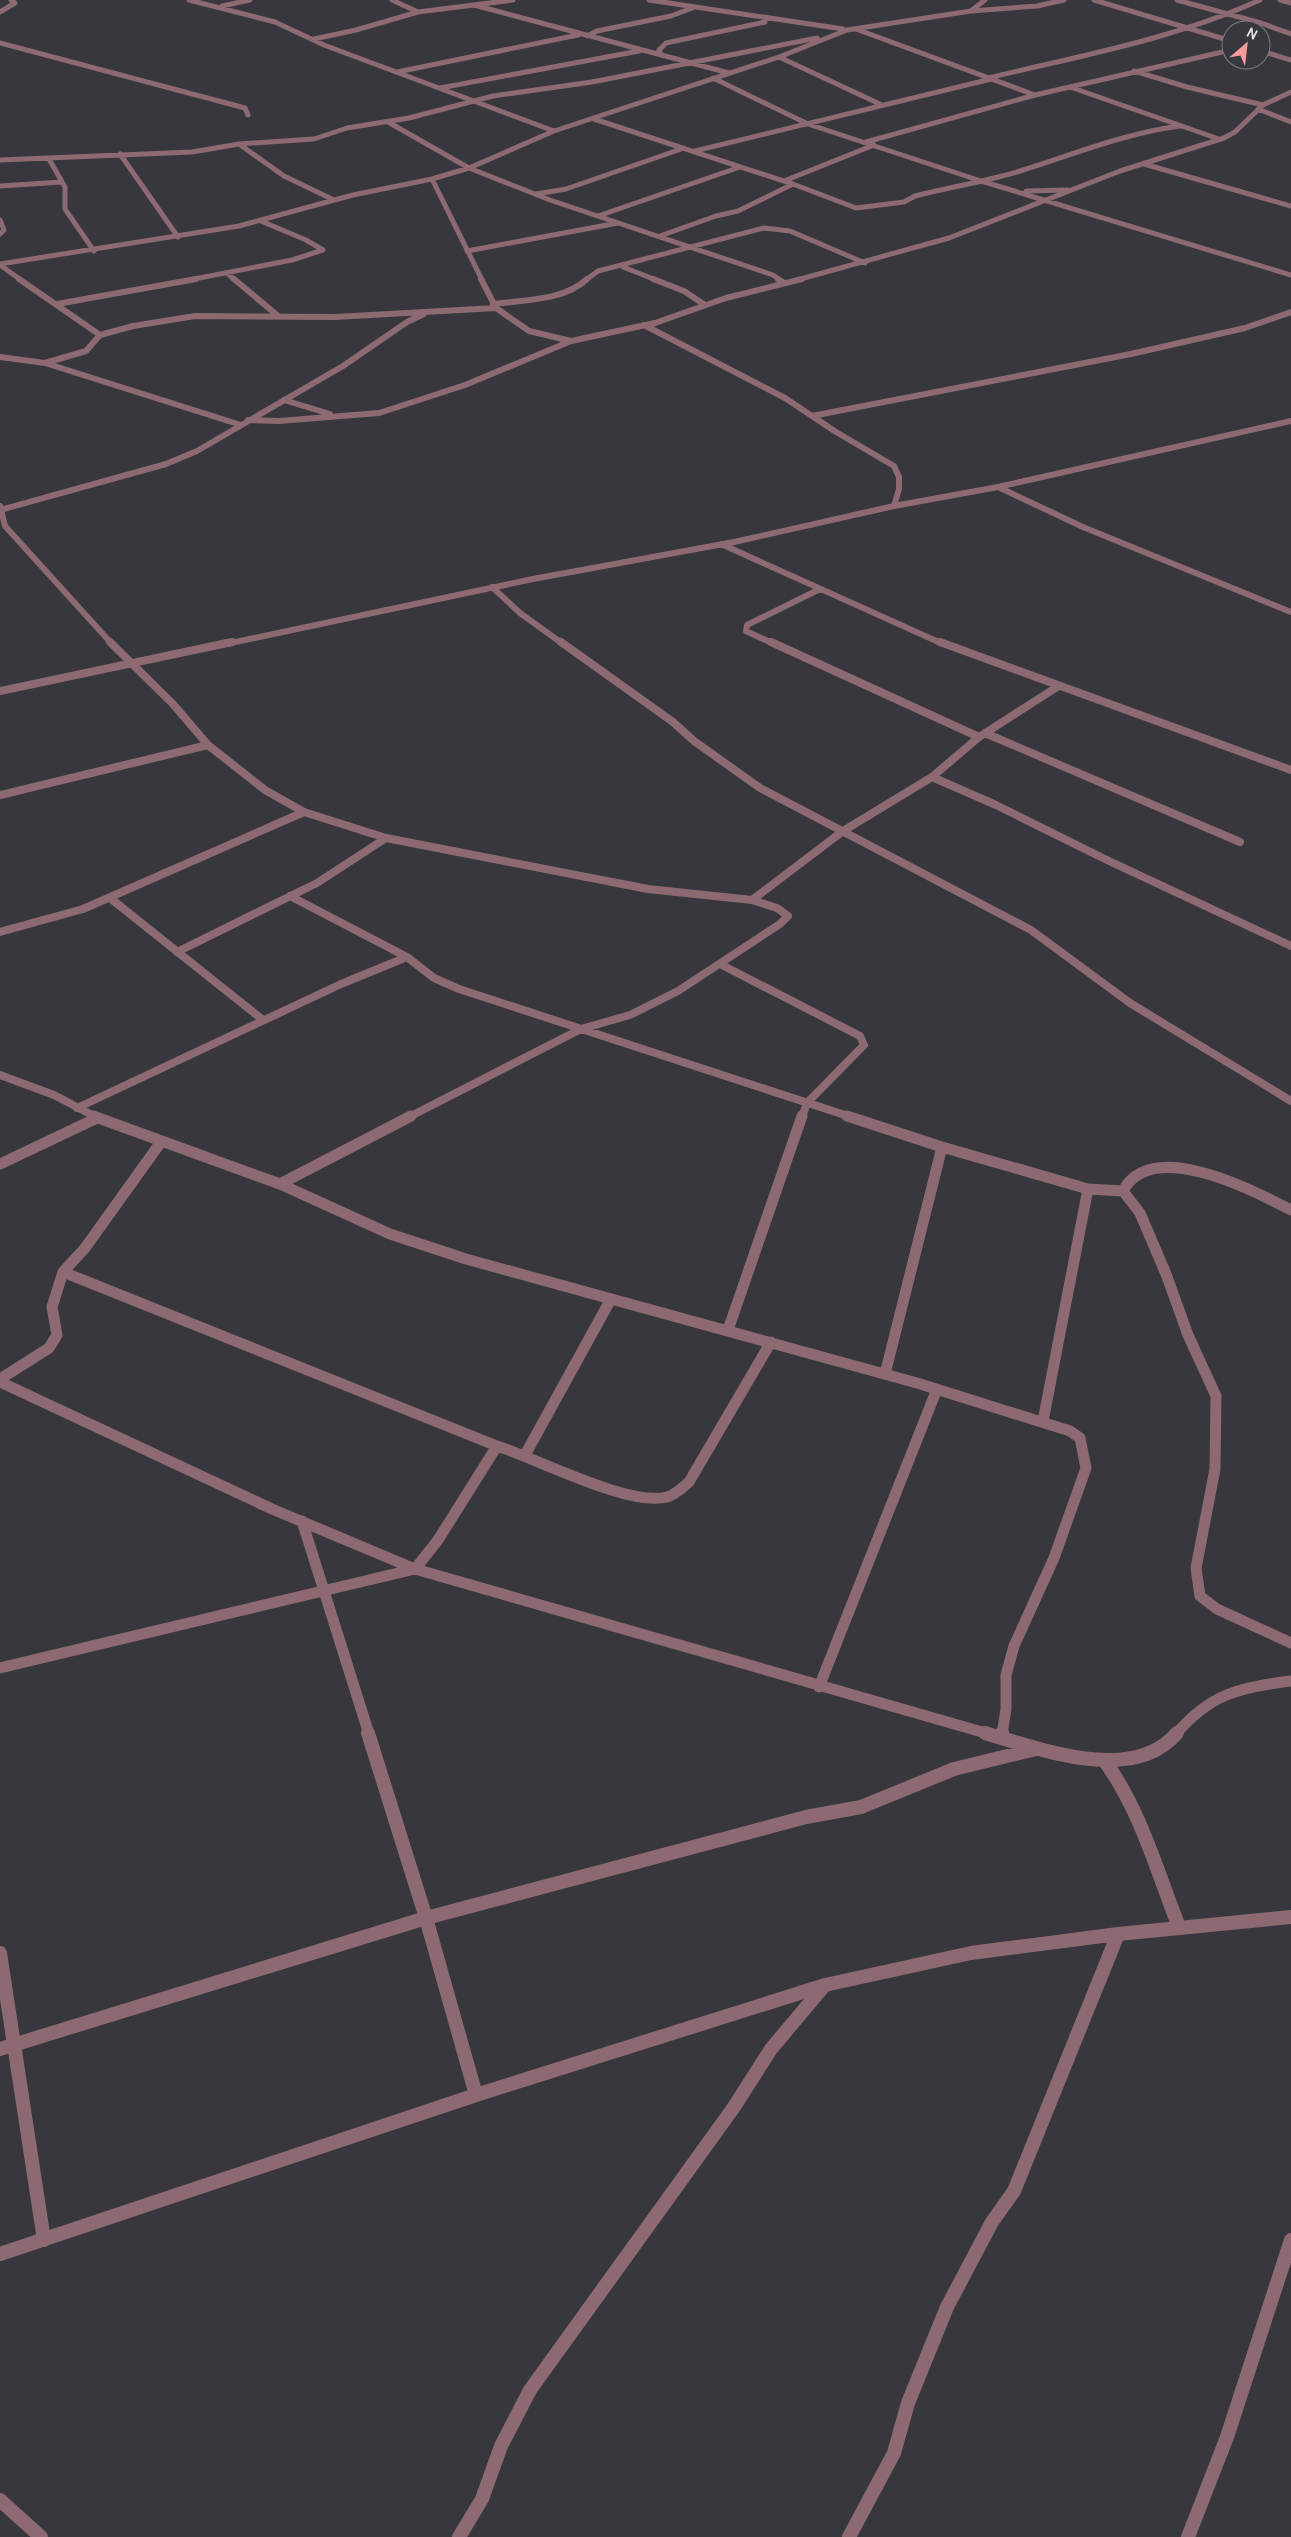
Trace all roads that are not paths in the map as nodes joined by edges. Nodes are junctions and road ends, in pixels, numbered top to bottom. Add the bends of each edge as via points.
1 (189, 0) edge
2 (250, 0) edge
3 (392, 0) edge
4 (481, 0) edge
5 (513, 0) edge
6 (649, 0) edge
7 (985, 0) edge
8 (1064, 0) edge
9 (1094, 0) edge
10 (1177, 0) edge
11 (1260, 0) edge
12 (1280, 0) edge
13 (15, 1) edge
14 (488, 3) junction
15 (1291, 3) edge
16 (474, 5) junction
17 (218, 7) junction
18 (692, 8) junction
19 (971, 10) junction
20 (0, 12) edge
21 (418, 12) junction
22 (1229, 14) junction
23 (773, 20) junction
24 (1187, 28) junction
25 (856, 29) junction
26 (847, 30) junction
27 (596, 31) junction
28 (581, 34) junction
29 (1291, 34) edge
30 (833, 35) junction
31 (588, 36) junction
32 (1221, 38) edge
33 (314, 39) junction
34 (0, 43) edge
35 (642, 50) junction
36 (1221, 52) edge
37 (1271, 54) edge
38 (661, 55) junction
39 (779, 57) junction
40 (1291, 60) edge
41 (687, 62) junction
42 (1134, 71) junction
43 (397, 72) junction
44 (729, 73) junction
45 (713, 78) junction
46 (990, 78) junction
47 (1069, 87) junction
48 (439, 88) junction
49 (1291, 92) edge
50 (1035, 95) junction
51 (471, 101) junction
52 (882, 105) junction
53 (1261, 107) junction
54 (248, 115) dead end
55 (594, 119) junction
56 (388, 122) junction
57 (1291, 122) edge
58 (808, 124) junction
59 (1180, 126) junction
60 (554, 130) junction
61 (1219, 140) junction
62 (866, 143) junction
63 (239, 144) junction
64 (874, 146) junction
65 (684, 148) junction
66 (694, 151) junction
67 (120, 154) junction
68 (49, 159) junction
69 (0, 160) edge
70 (1143, 163) junction
71 (740, 167) junction
72 (468, 168) junction
73 (432, 179) junction
74 (978, 180) junction
75 (784, 181) junction
76 (62, 182) junction
77 (793, 184) junction
78 (0, 186) edge
79 (566, 189) junction
80 (1074, 190) junction
81 (1017, 191) junction
82 (535, 195) junction
83 (334, 200) junction
84 (1050, 200) junction
85 (557, 202) junction
86 (1291, 206) edge
87 (598, 216) junction
88 (0, 220) edge
89 (260, 221) junction
90 (618, 223) junction
91 (0, 234) edge
92 (660, 236) junction
93 (178, 237) junction
94 (689, 248) junction
95 (94, 251) junction
96 (467, 251) junction
97 (865, 263) junction
98 (0, 265) edge
99 (622, 266) junction
100 (228, 273) junction
101 (1291, 275) edge
102 (784, 283) junction
103 (57, 304) junction
104 (705, 305) junction
105 (494, 306) junction
106 (432, 312) junction
107 (1291, 312) edge
108 (277, 315) junction
109 (644, 326) junction
110 (100, 335) junction
111 (571, 341) junction
112 (0, 358) edge
113 (45, 363) junction
114 (284, 400) junction
115 (812, 416) junction
116 (340, 417) junction
117 (248, 420) junction
118 (1291, 421) edge
119 (241, 425) junction
120 (998, 487) junction
121 (894, 506) junction
122 (0, 508) edge
123 (721, 544) junction
124 (492, 587) junction
125 (820, 589) junction
126 (1291, 612) edge
127 (130, 663) junction
128 (1057, 687) junction
129 (0, 690) edge
130 (982, 735) junction
131 (208, 746) junction
132 (1291, 770) edge
133 (932, 777) junction
134 (0, 796) edge
135 (304, 812) junction
136 (843, 831) junction
137 (386, 838) junction
138 (1240, 842) dead end
139 (290, 896) junction
140 (110, 898) junction
141 (752, 900) junction
142 (0, 932) edge
143 (1291, 946) edge
144 (177, 952) junction
145 (407, 957) junction
146 (720, 964) junction
147 (263, 1020) junction
148 (581, 1029) junction
149 (0, 1075) edge
150 (1291, 1101) edge
151 (807, 1103) junction
152 (77, 1108) junction
153 (97, 1118) junction
154 (161, 1142) junction
155 (942, 1147) junction
156 (0, 1164) edge
157 (280, 1184) junction
158 (1088, 1189) junction
159 (1123, 1191) junction
160 (1291, 1210) edge
161 (63, 1272) junction
162 (611, 1299) junction
163 (728, 1330) junction
164 (770, 1342) junction
165 (885, 1374) junction
166 (0, 1381) edge
167 (937, 1389) junction
168 (1042, 1421) junction
169 (497, 1446) junction
170 (525, 1455) junction
171 (302, 1521) junction
172 (415, 1569) junction
173 (323, 1592) junction
174 (1291, 1643) edge
175 (0, 1668) edge
176 (1291, 1681) edge
177 (819, 1687) junction
178 (1001, 1738) junction
179 (1037, 1748) junction
180 (1104, 1760) junction
181 (1291, 1917) edge
182 (426, 1918) junction
183 (1180, 1927) junction
184 (1118, 1934) junction
185 (0, 1954) edge
186 (825, 1985) junction
187 (6, 2047) edge
188 (476, 2095) junction
189 (44, 2240) junction
190 (1291, 2240) edge
191 (0, 2254) edge
192 (0, 2500) edge
193 (41, 2537) edge
194 (459, 2537) edge
195 (849, 2537) edge
196 (1188, 2537) edge

1 - 17 street
2 - 17 street
3 - 21 street
4 - 14 street
5 - 14 street
6 - 18 street
7 - 19 street
8 - 19 street via 1037,6
9 - 24 street
10 - 22 street
11 - 22 street
12 - 15 street
13 - 20 street
14 - 16 street
16 - 21 street
16 - 28 street
17 - 33 street via 276,22
18 - 23 street
18 - 27 street via 671,16
19 - 25 street
21 - 33 street
22 - 24 street
22 - 29 street
23 - 26 street
23 - 38 street via 666,43 659,50
24 - 32 street
24 - 46 street
25 - 26 street
25 - 46 street
26 - 30 street
27 - 28 street
27 - 31 street
28 - 31 street
28 - 43 street
30 - 39 street
30 - 41 street
31 - 35 street
33 - 43 street
34 - 54 street via 245,108
35 - 38 street
35 - 48 street
36 - 42 street
37 - 40 street
38 - 41 street
39 - 44 street
39 - 52 street
41 - 44 street
41 - 51 street via 592,82
42 - 47 street
42 - 53 street
43 - 48 street
44 - 45 street
45 - 55 street
45 - 58 street
46 - 50 street
46 - 52 street
47 - 50 street
47 - 59 street
48 - 51 street
49 - 53 street
50 - 62 street
51 - 56 street
51 - 60 street
52 - 58 street
53 - 57 street
53 - 61 street via 1235,132
55 - 60 street
55 - 65 street
56 - 63 street via 347,128 314,139
56 - 72 street
58 - 62 street
58 - 66 street
59 - 61 street
59 - 74 street via 1151,130 1023,170
60 - 72 street
61 - 70 street
62 - 64 street
63 - 67 street via 192,152
63 - 83 street via 284,176
64 - 74 street
64 - 75 street
65 - 66 street
65 - 79 street
66 - 71 street
67 - 68 street
67 - 93 street
68 - 69 street
68 - 76 street
70 - 80 street
70 - 86 street
71 - 75 street
71 - 87 street
72 - 73 street
72 - 82 street
73 - 83 street
73 - 96 street
74 - 77 street via 915,196 904,202 866,208 848,205
74 - 81 street
75 - 77 street
76 - 78 street
76 - 95 street via 65,209
77 - 92 street via 738,211
79 - 82 street
79 - 85 street
80 - 81 street
80 - 84 street
81 - 84 street
82 - 85 street
83 - 89 street
84 - 97 street via 969,231
84 - 101 street
85 - 87 street
87 - 90 street
88 - 91 street via 4,230
89 - 93 street
89 - 100 street via 323,250
90 - 92 street
90 - 96 street
92 - 94 street
93 - 95 street
94 - 97 street via 761,228 773,228 790,231
94 - 99 street
94 - 102 street via 773,275
95 - 98 street
96 - 105 street
97 - 102 street
98 - 103 street
99 - 104 street via 684,291
99 - 105 street via 592,273 572,290
100 - 103 street
100 - 108 street
102 - 104 street
103 - 110 street
104 - 109 street
105 - 106 street
105 - 111 street via 529,331
106 - 108 street via 335,317
106 - 114 street via 407,322
107 - 115 street via 1245,328 1131,354
108 - 110 street via 195,316
109 - 111 street
109 - 115 street via 785,398
110 - 113 street via 86,351
111 - 116 street via 522,363 379,413
112 - 113 street
113 - 119 street
114 - 116 street
114 - 117 street
115 - 121 street via 894,466 899,477 899,489
116 - 117 street
117 - 119 street
118 - 120 street
119 - 122 street via 166,464
120 - 121 street
120 - 126 street via 1082,527
121 - 123 street
122 - 127 street via 5,526
123 - 124 street
123 - 125 street
124 - 127 street
124 - 136 street via 520,613 672,722 722,762 760,788
125 - 128 street via 957,650
125 - 130 street via 748,626 746,631
127 - 129 street
127 - 131 street via 173,704
128 - 130 street
128 - 132 street
130 - 133 street
130 - 138 street
131 - 134 street
131 - 135 street via 265,790
133 - 136 street
133 - 143 street
135 - 137 street
135 - 140 street
136 - 141 street
136 - 150 street via 934,882 1031,930 1130,1003
137 - 139 street via 317,883
137 - 141 street via 648,889
139 - 144 street
139 - 145 street
140 - 142 street via 48,920
140 - 144 street
141 - 146 street via 777,908 788,916
144 - 147 street
145 - 147 street
145 - 148 street via 434,978 458,989
146 - 148 street via 678,991 630,1015
146 - 151 street via 860,1036 864,1044
147 - 152 street
148 - 151 street
148 - 157 street
149 - 152 street via 54,1095
151 - 155 street
151 - 163 street
152 - 153 street
153 - 154 street
153 - 156 street
154 - 157 street
154 - 161 street via 85,1248
155 - 158 street
155 - 165 street
157 - 162 street via 390,1234
158 - 159 street
158 - 168 street
159 - 160 street via 1131,1178 1151,1170 1172,1167 1230,1181
159 - 174 street via 1140,1213 1216,1396 1215,1469 1196,1568 1200,1596 1217,1609
161 - 166 street via 52,1307 57,1335 49,1348
161 - 169 street
162 - 163 street
162 - 170 street
163 - 164 street
164 - 165 street
164 - 170 street via 689,1482 669,1497 646,1500 607,1489
165 - 167 street
166 - 171 street via 155,1456
167 - 168 street
167 - 177 street
168 - 178 street via 1070,1430 1080,1438 1086,1468 1050,1566 1014,1646 1006,1675 1006,1709
169 - 170 street
169 - 172 street via 482,1464 428,1555
171 - 172 street
171 - 173 street
172 - 173 street
172 - 177 street
173 - 175 street
173 - 182 street
176 - 180 street via 1235,1691 1200,1708 1158,1751 1137,1758
177 - 178 street
178 - 179 street
179 - 180 street
179 - 182 street via 954,1769 860,1807 806,1816
180 - 183 street via 1134,1810
181 - 183 street
182 - 187 street
182 - 188 street
183 - 184 street
184 - 186 street via 971,1953
184 - 195 street via 1014,2191 992,2222 947,2307 908,2403 894,2453
185 - 187 street
186 - 188 street
186 - 194 street via 771,2049 734,2107 530,2390 501,2446 482,2498
187 - 189 street
188 - 189 street
189 - 191 street
190 - 196 street via 1227,2437
192 - 193 street

